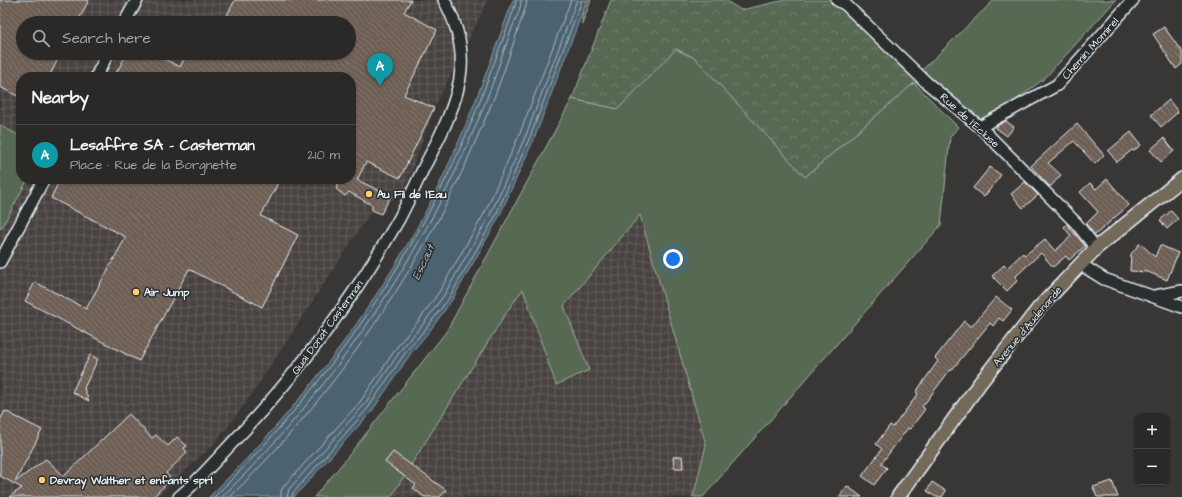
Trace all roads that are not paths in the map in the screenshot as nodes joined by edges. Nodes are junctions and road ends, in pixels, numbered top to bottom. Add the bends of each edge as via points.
1 (137, 0) edge
2 (444, 0) edge
3 (837, 0) edge
4 (1133, 0) edge
5 (128, 16) edge
6 (104, 60) edge
7 (98, 72) edge
8 (980, 127) junction
9 (1182, 179) edge
10 (41, 184) edge
11 (1096, 248) junction
12 (0, 262) edge
13 (1080, 264) junction
14 (1182, 291) edge
15 (1154, 296) junction
16 (1182, 307) edge
17 (179, 497) edge
18 (898, 497) edge

1 - 5 street
2 - 17 street, Quai Donat Casterman via 454,18 461,41 458,91 441,133 399,218 353,292 302,364 250,426
3 - 8 street, Rue de l'Ecluse via 927,83
4 - 8 street, Chemin Momirel via 1057,84
6 - 7 street
8 - 11 street, Rue de l'Ecluse via 1076,223
9 - 11 main road, Avenue d'Audenarde
10 - 12 street
11 - 13 main road, Avenue d'Audenarde
13 - 15 street via 1104,279
13 - 18 main road, Avenue d'Audenarde via 1040,308 985,376
14 - 15 street
15 - 16 street

